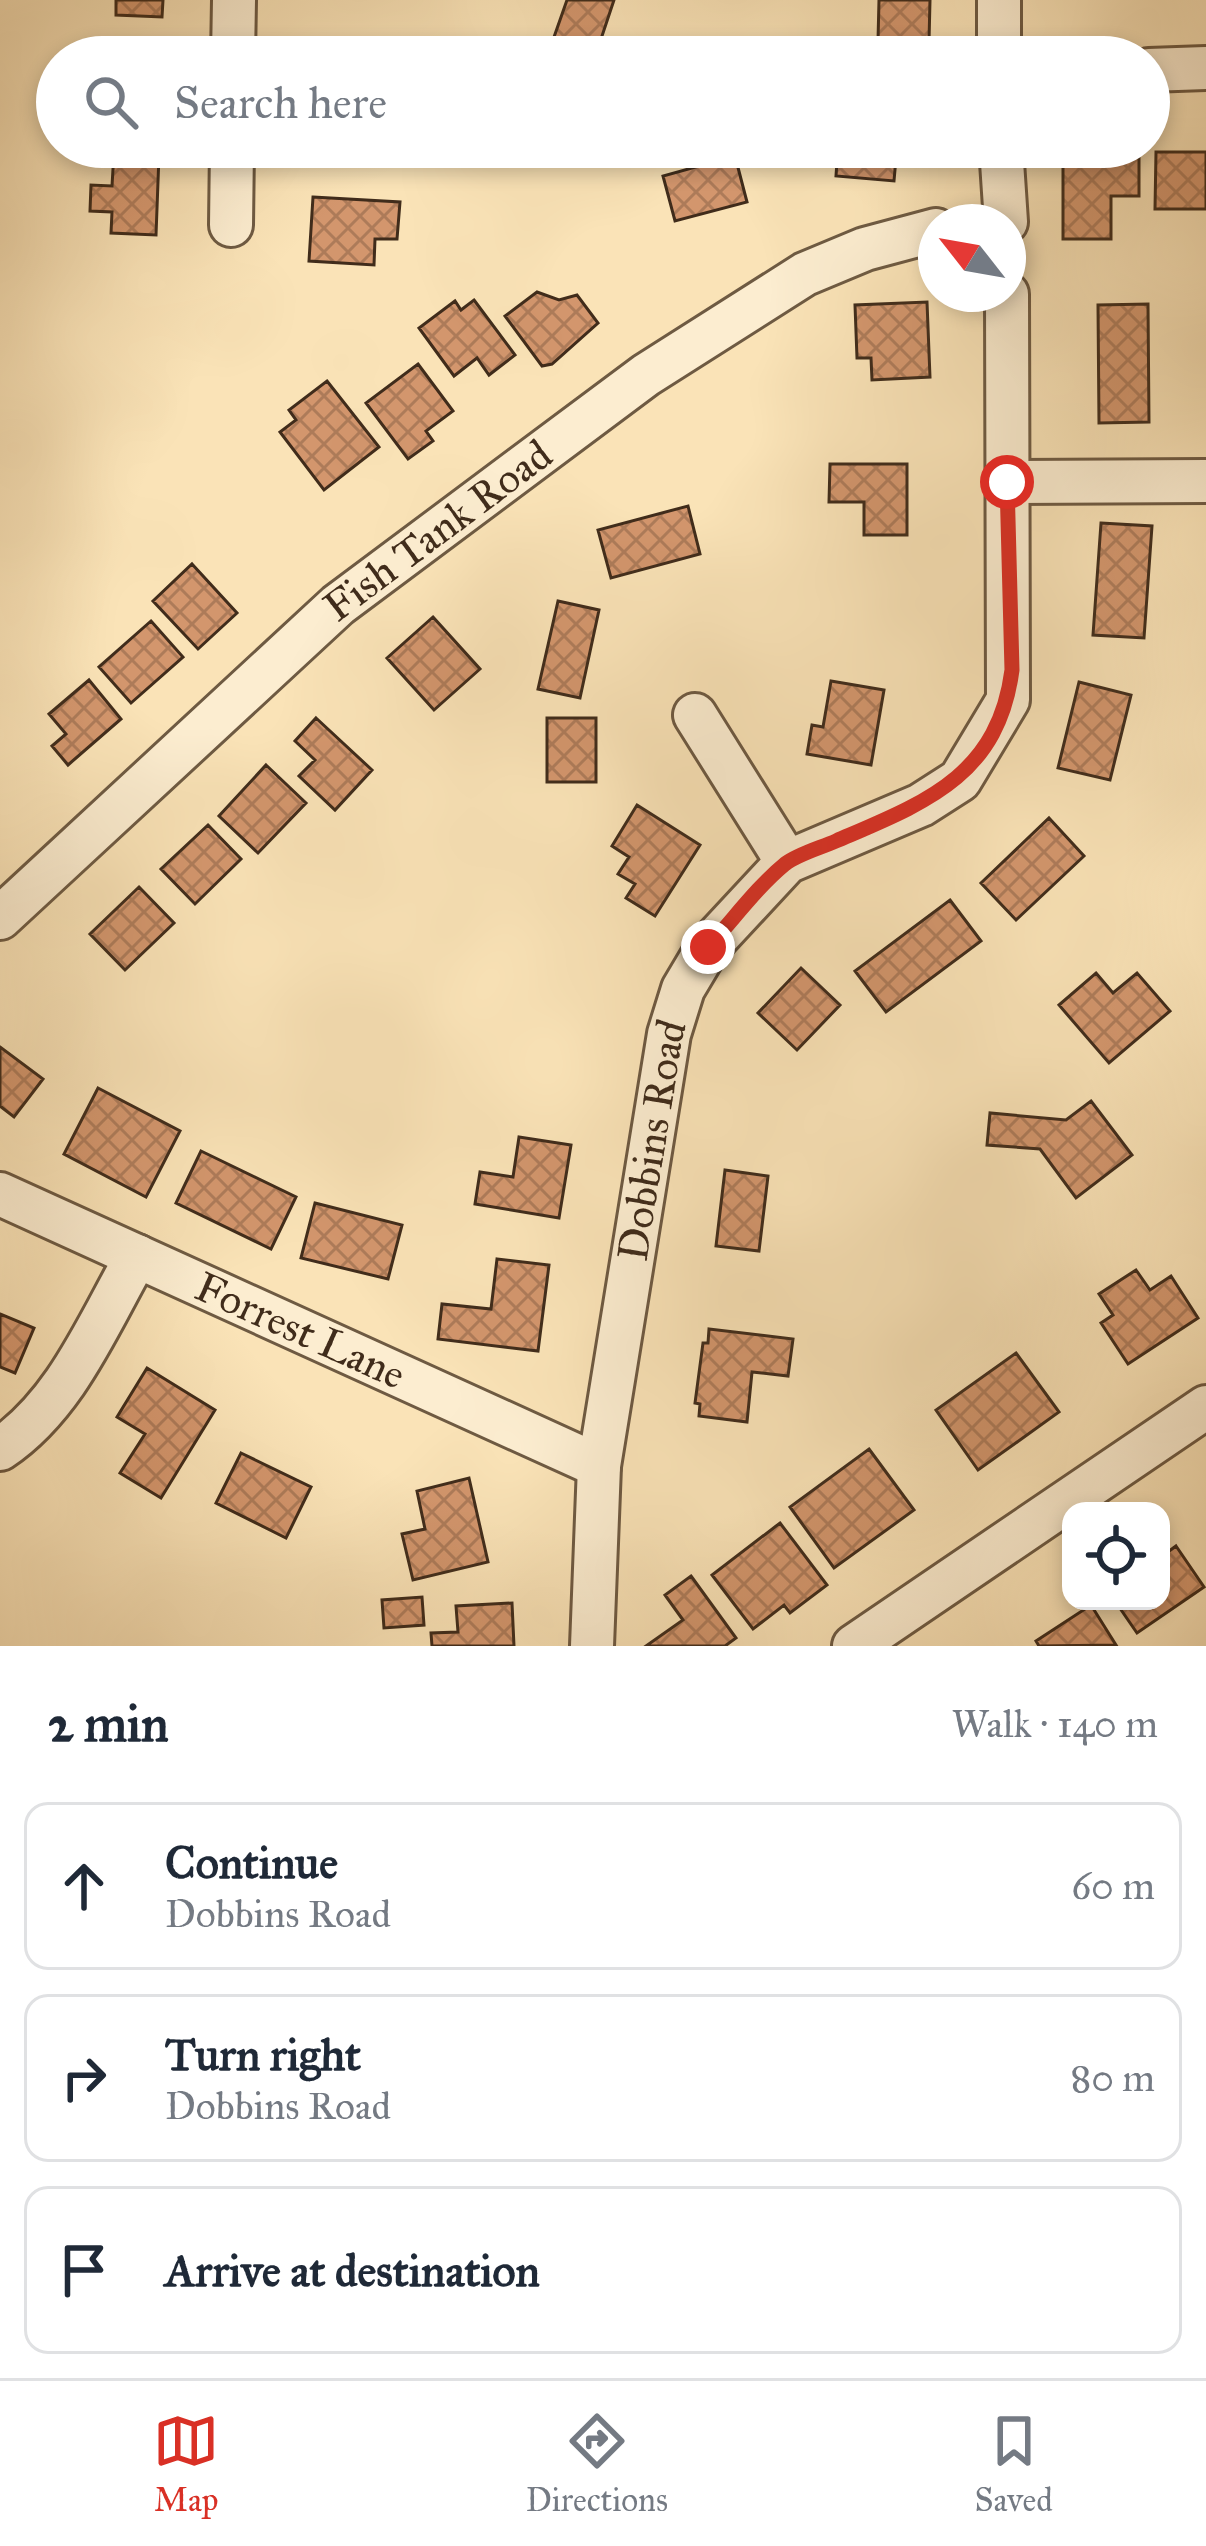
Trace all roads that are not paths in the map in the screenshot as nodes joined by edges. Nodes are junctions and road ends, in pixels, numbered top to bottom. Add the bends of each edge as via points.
1 (234, 0) edge
2 (999, 0) edge
3 (233, 36) edge
4 (1000, 36) edge
5 (1206, 68) edge
6 (1170, 69) edge
7 (232, 168) edge
8 (1002, 168) edge
9 (1005, 204) edge
10 (231, 225) dead end
11 (918, 235) edge
12 (1007, 312) edge
13 (1206, 481) edge
14 (1007, 482) junction
15 (695, 715) dead end
16 (787, 862) junction
17 (0, 918) edge
18 (0, 1193) edge
19 (137, 1256) junction
20 (1206, 1407) edge
21 (0, 1449) edge
22 (598, 1466) junction
23 (592, 1646) edge
24 (854, 1646) edge

1 - 3 street
2 - 4 street
5 - 6 street
7 - 10 street
8 - 9 street
11 - 17 street, Fish Tank Road via 805,274 627,388 338,605
12 - 14 street, Dobbins Road
13 - 14 street
14 - 16 street, Dobbins Road via 1012,670 991,735 960,781
15 - 16 street
16 - 22 street, Dobbins Road via 708,947 683,988
18 - 19 street, Forrest Lane
19 - 21 street via 64,1384 34,1425
19 - 22 street, Forrest Lane
20 - 24 street
22 - 23 street, Dobbins Road

